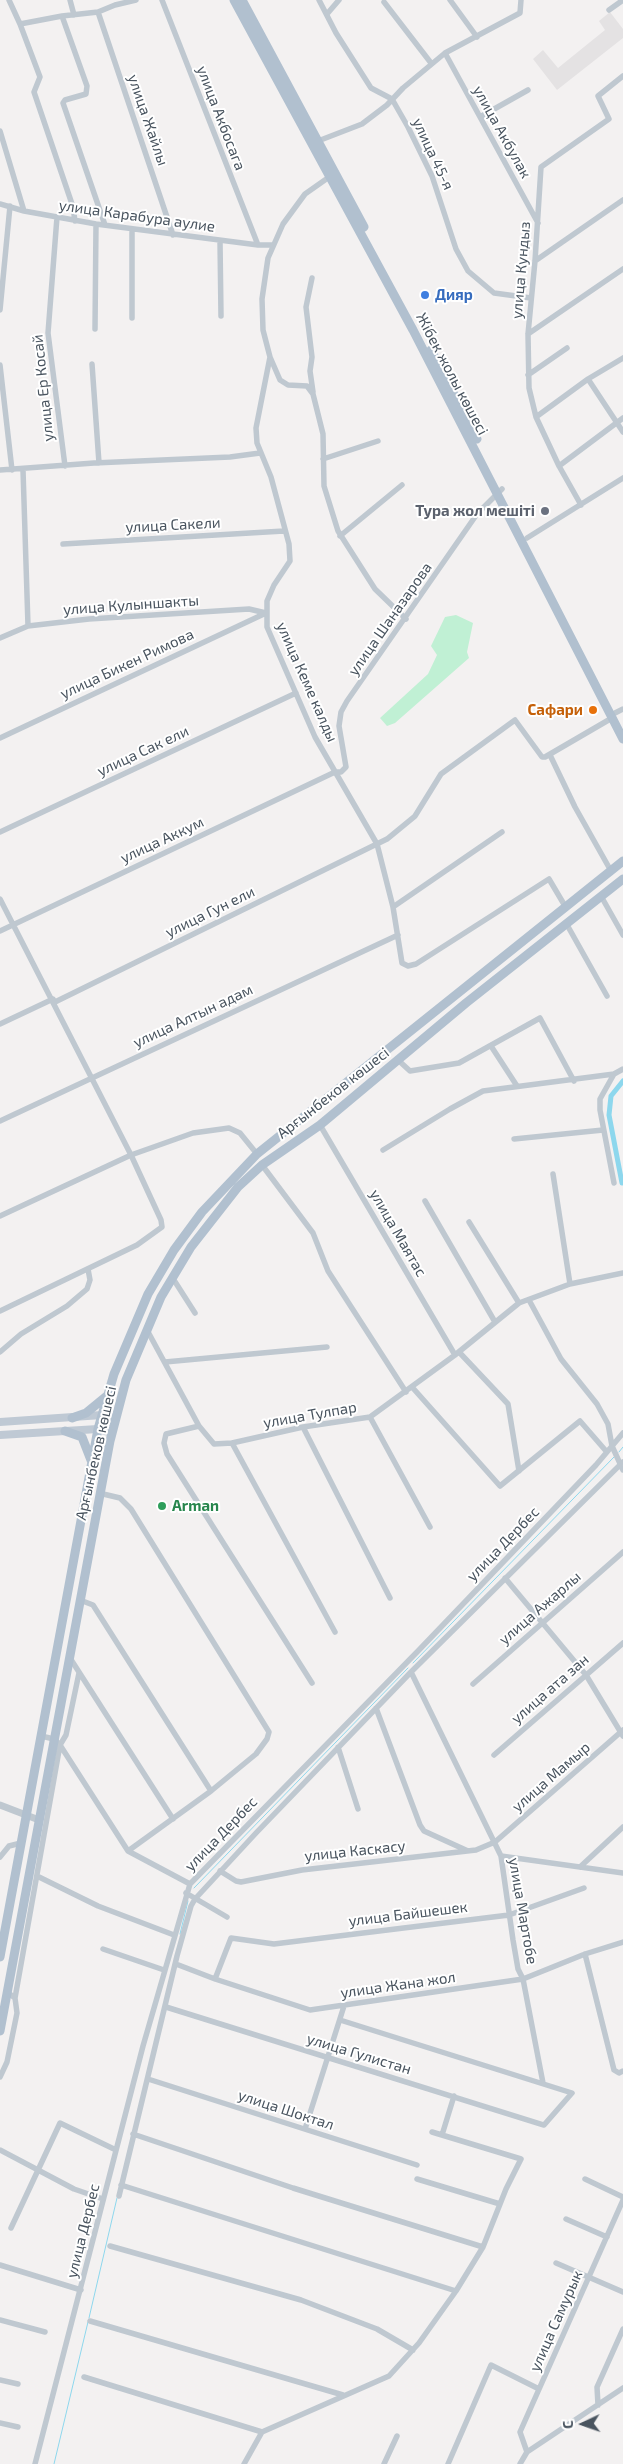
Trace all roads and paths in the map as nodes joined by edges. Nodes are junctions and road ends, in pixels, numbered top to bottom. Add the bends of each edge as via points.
1 (9, 0) edge
2 (70, 0) edge
3 (136, 0) edge
4 (162, 0) edge
5 (234, 0) edge
6 (242, 0) edge
7 (319, 0) edge
8 (339, 0) edge
9 (450, 0) edge
10 (521, 0) edge
11 (623, 0) edge
12 (114, 2) edge
13 (384, 2) dead end
14 (609, 10) dead end
15 (98, 12) junction
16 (327, 14) junction
17 (74, 15) junction
18 (62, 16) junction
19 (20, 24) junction
20 (477, 37) junction
21 (445, 53) junction
22 (431, 63) junction
23 (623, 76) edge
24 (528, 90) dead end
25 (392, 98) junction
26 (480, 117) junction
27 (0, 131) edge
28 (318, 141) junction
29 (332, 174) junction
30 (623, 200) edge
31 (0, 204) edge
32 (10, 206) junction
33 (24, 211) junction
34 (57, 217) junction
35 (75, 220) junction
36 (538, 223) junction
37 (96, 224) junction
38 (105, 226) junction
39 (132, 229) junction
40 (173, 235) junction
41 (220, 241) junction
42 (258, 245) junction
43 (272, 245) junction
44 (535, 261) junction
45 (623, 269) edge
46 (312, 278) dead end
47 (531, 298) junction
48 (0, 310) edge
49 (221, 316) dead end
50 (132, 318) dead end
51 (95, 330) dead end
52 (528, 334) junction
53 (567, 348) dead end
54 (270, 357) junction
55 (623, 358) edge
56 (92, 364) dead end
57 (0, 365) edge
58 (528, 375) junction
59 (588, 379) junction
60 (313, 394) junction
61 (536, 417) junction
62 (623, 418) edge
63 (617, 422) junction
64 (623, 432) edge
65 (378, 441) dead end
66 (260, 453) junction
67 (323, 459) junction
68 (100, 463) junction
69 (65, 466) junction
70 (559, 466) junction
71 (0, 470) edge
72 (12, 470) junction
73 (22, 470) junction
74 (623, 478) edge
75 (402, 485) dead end
76 (500, 490) junction
77 (581, 505) junction
78 (284, 531) junction
79 (340, 536) junction
80 (527, 538) junction
81 (63, 544) dead end
82 (266, 612) junction
83 (406, 619) junction
84 (28, 626) junction
85 (0, 638) edge
86 (296, 692) junction
87 (617, 713) edge
88 (623, 726) edge
89 (0, 738) edge
90 (623, 739) edge
91 (550, 755) junction
92 (335, 772) junction
93 (0, 832) edge
94 (502, 832) dead end
95 (377, 844) junction
96 (623, 861) edge
97 (611, 871) junction
98 (623, 879) edge
99 (601, 896) junction
100 (0, 899) edge
101 (566, 906) junction
102 (393, 907) junction
103 (566, 923) junction
104 (13, 925) junction
105 (0, 931) edge
106 (398, 935) junction
107 (623, 935) edge
108 (458, 993) junction
109 (607, 996) dead end
110 (54, 1001) junction
111 (466, 1004) junction
112 (0, 1024) edge
113 (491, 1046) junction
114 (398, 1060) junction
115 (623, 1069) edge
116 (614, 1074) junction
117 (92, 1077) junction
118 (574, 1081) junction
119 (517, 1086) junction
120 (0, 1121) edge
121 (320, 1124) junction
122 (604, 1130) junction
123 (514, 1139) dead end
124 (383, 1150) dead end
125 (257, 1154) junction
126 (131, 1155) junction
127 (262, 1164) junction
128 (553, 1174) dead end
129 (614, 1184) dead end
130 (425, 1201) dead end
131 (0, 1216) edge
132 (469, 1222) dead end
133 (88, 1269) junction
134 (623, 1273) edge
135 (172, 1277) junction
136 (570, 1284) junction
137 (529, 1300) junction
138 (518, 1303) junction
139 (0, 1311) edge
140 (195, 1313) dead end
141 (495, 1322) junction
142 (146, 1329) junction
143 (327, 1347) dead end
144 (0, 1352) edge
145 (457, 1353) junction
146 (165, 1362) junction
147 (412, 1387) junction
148 (406, 1392) junction
149 (108, 1395) junction
150 (102, 1415) junction
151 (370, 1417) junction
152 (72, 1418) junction
153 (116, 1418) junction
154 (0, 1422) edge
155 (199, 1426) junction
156 (303, 1427) junction
157 (98, 1429) junction
158 (65, 1431) junction
159 (112, 1433) junction
160 (623, 1433) edge
161 (0, 1436) edge
162 (232, 1443) junction
163 (612, 1446) junction
164 (606, 1452) junction
165 (91, 1462) junction
166 (622, 1466) edge
167 (520, 1471) junction
168 (99, 1493) junction
169 (430, 1527) dead end
170 (623, 1552) edge
171 (505, 1578) junction
172 (390, 1598) dead end
173 (80, 1600) junction
174 (542, 1622) junction
175 (335, 1632) dead end
176 (623, 1643) edge
177 (70, 1658) junction
178 (411, 1672) junction
179 (79, 1673) junction
180 (586, 1675) junction
181 (312, 1683) dead end
182 (474, 1684) dead end
183 (376, 1708) junction
184 (622, 1733) edge
185 (41, 1736) junction
186 (57, 1742) junction
187 (338, 1747) junction
188 (494, 1755) dead end
189 (211, 1790) junction
190 (0, 1805) edge
191 (358, 1809) dead end
192 (27, 1815) junction
193 (173, 1819) junction
194 (39, 1820) junction
195 (623, 1827) edge
196 (495, 1842) junction
197 (21, 1843) junction
198 (128, 1851) junction
199 (469, 1851) junction
200 (501, 1856) junction
201 (0, 1857) edge
202 (580, 1866) junction
203 (220, 1871) junction
204 (623, 1872) edge
205 (37, 1876) junction
206 (190, 1884) junction
207 (584, 1888) dead end
208 (186, 1894) junction
209 (195, 1899) junction
210 (509, 1914) junction
211 (227, 1917) dead end
212 (174, 1935) junction
213 (623, 1942) edge
214 (103, 1949) dead end
215 (585, 1954) junction
216 (0, 1957) edge
217 (176, 1964) junction
218 (164, 1970) junction
219 (214, 1979) junction
220 (524, 1979) junction
221 (7, 1992) junction
222 (15, 1998) junction
223 (344, 2006) junction
224 (166, 2007) junction
225 (340, 2020) junction
226 (0, 2031) edge
227 (327, 2056) junction
228 (623, 2071) edge
229 (1, 2077) edge
230 (148, 2079) junction
231 (543, 2083) junction
232 (0, 2085) edge
233 (454, 2096) junction
234 (305, 2130) junction
235 (432, 2132) dead end
236 (133, 2134) junction
237 (442, 2135) junction
238 (0, 2150) edge
239 (116, 2150) junction
240 (418, 2165) dead end
241 (38, 2170) junction
242 (417, 2179) dead end
243 (585, 2179) dead end
244 (121, 2185) junction
245 (119, 2196) dead end
246 (103, 2199) junction
247 (623, 2199) edge
248 (500, 2204) junction
249 (566, 2219) dead end
250 (12, 2228) dead end
251 (607, 2237) junction
252 (110, 2246) dead end
253 (483, 2246) junction
254 (556, 2263) dead end
255 (0, 2265) edge
256 (589, 2277) junction
257 (81, 2290) junction
258 (456, 2291) junction
259 (623, 2292) edge
260 (0, 2320) edge
261 (90, 2321) dead end
262 (623, 2329) edge
263 (45, 2332) dead end
264 (413, 2350) junction
265 (84, 2377) dead end
266 (0, 2380) edge
267 (18, 2384) dead end
268 (623, 2388) edge
269 (539, 2389) junction
270 (343, 2395) junction
271 (598, 2405) junction
272 (0, 2423) edge
273 (18, 2427) dead end
274 (262, 2432) junction
275 (397, 2436) dead end
276 (527, 2452) junction
277 (35, 2464) edge
278 (244, 2464) edge
279 (384, 2464) edge
280 (448, 2464) edge
281 (520, 2464) edge

1 - 19 street
2 - 17 street
3 - 12 street
4 - 42 street, улица Акбосага
5 - 29 main road, Жібек жолы көшесі
6 - 28 main road, Жібек жолы көшесі
7 - 16 street
8 - 16 street
9 - 20 street
10 - 20 street via 520,14
11 - 14 street
12 - 15 street
13 - 22 street
15 - 17 street
15 - 40 street, улица Жайлы
16 - 25 street via 371,88
17 - 18 street
18 - 19 street
18 - 38 street via 87,86 86,94 65,100 63,104
19 - 35 street via 40,77 34,92
20 - 21 street
21 - 22 street
21 - 26 street, улица Акбулак
22 - 25 street
23 - 36 street, улица Кундыз via 598,96 609,119 541,167
24 - 26 street
25 - 28 street via 362,124
25 - 47 street, улица 45-я via 432,176 456,249 468,270 494,293
26 - 36 street, улица Акбулак
27 - 33 street
28 - 29 main road, Жібек жолы көшесі
29 - 43 street, улица Кеме калды via 304,194
29 - 76 main road, Жібек жолы көшесі
30 - 44 street
31 - 32 street, улица Карабура аулие
32 - 33 street, улица Карабура аулие
32 - 48 street
33 - 34 street, улица Карабура аулие
34 - 35 street, улица Карабура аулие
34 - 69 street, улица Ер Косай via 48,334
35 - 37 street, улица Карабура аулие
36 - 44 street, улица Кундыз
37 - 38 street, улица Карабура аулие
37 - 51 street
38 - 39 street, улица Карабура аулие
39 - 40 street, улица Карабура аулие
39 - 50 street
40 - 41 street, улица Карабура аулие
41 - 42 street, улица Карабура аулие
41 - 49 street
42 - 43 street, улица Карабура аулие
43 - 54 street, улица Кеме калды via 262,300 262,330
44 - 47 street, улица Кундыз
45 - 52 street
46 - 60 street via 306,307
47 - 52 street, улица Кундыз
52 - 58 street, улица Кундыз
53 - 58 street
54 - 60 street via 280,380 288,385 307,386
54 - 66 street, улица Кеме калды via 256,428
55 - 59 street
56 - 68 street
57 - 72 street
58 - 61 street, улица Кундыз
59 - 61 street
59 - 63 street
60 - 67 street via 323,434
61 - 70 street, улица Кундыз
62 - 63 street
63 - 64 street
63 - 70 street
65 - 67 street
66 - 68 street
66 - 78 street, улица Кеме калды via 271,476
67 - 79 street via 329,509
68 - 69 street
69 - 73 street
70 - 77 street, улица Кундыз
71 - 72 street
72 - 73 street
73 - 84 street
74 - 77 street
75 - 79 street
76 - 80 main road, Жібек жолы көшесі
76 - 83 street, улица Шаназарова via 477,514
76 - 87 main road, Жібек жолы көшесі
77 - 80 street
78 - 81 street, улица Сакели
78 - 82 street, улица Кеме калды via 290,562 274,585
79 - 83 street via 375,589
80 - 87 main road, Жібек жолы көшесі
82 - 84 street, улица Кулыншакты via 249,609
82 - 86 street, улица Кеме калды via 267,627
82 - 89 street, улица Бикен Римова
83 - 92 street, улица Шаназарова via 341,712 340,739 346,767
84 - 85 street, улица Кулыншакты
86 - 92 street, улица Кеме калды via 315,737
86 - 93 street, улица Сак ели
87 - 88 main road, Жібек жолы көшесі
87 - 90 main road, Жібек жолы көшесі
87 - 91 street
91 - 95 street, улица Гун ели via 542,757 516,720 441,774 414,816
91 - 97 street via 575,808
92 - 95 street, улица Кеме калды
92 - 104 street, улица Аккум
94 - 102 street
95 - 102 street, улица Кеме калды
95 - 110 street, улица Гун ели
96 - 97 main road, Арғынбеков көшесі
97 - 101 main road, Арғынбеков көшесі
98 - 99 main road, Арғынбеков көшесі
99 - 103 main road, Арғынбеков көшесі
99 - 107 street
100 - 104 street
101 - 106 street, улица Кеме калды via 549,879 408,966 402,963
101 - 108 main road, Арғынбеков көшесі
102 - 106 street, улица Кеме калды
103 - 109 street
103 - 111 main road, Арғынбеков көшесі
104 - 105 street, улица Аккум
104 - 110 street
106 - 117 street, улица Алтын адам
108 - 111 main road
108 - 125 main road, Арғынбеков көшесі
110 - 112 street, улица Гун ели
110 - 117 street
111 - 114 main road, Арғынбеков көшесі
113 - 114 street via 460,1063 410,1071
113 - 118 street via 540,1018
113 - 119 street
114 - 121 main road, Арғынбеков көшесі
115 - 116 street
116 - 118 street
116 - 122 street via 600,1099
117 - 120 street, улица Алтын адам
117 - 126 street
118 - 119 street
119 - 124 street via 473,1096
121 - 127 main road, Арғынбеков көшесі
121 - 145 street, улица Маятас
122 - 123 street
122 - 129 street
125 - 126 street via 240,1133 229,1128 193,1133
125 - 149 main road, Арғынбеков көшесі via 202,1212 174,1250 148,1294
126 - 131 street
126 - 133 street via 162,1227 137,1245
127 - 135 main road, Арғынбеков көшесі via 211,1220
127 - 148 street via 313,1233 328,1271
128 - 136 street
130 - 141 street
132 - 138 street
133 - 139 street
133 - 144 street via 90,1280 87,1289
134 - 136 street, улица Тулпар
135 - 140 street
135 - 142 main road, Арғынбеков көшесі
136 - 137 street, улица Тулпар
137 - 138 street, улица Тулпар
137 - 163 street via 561,1358 597,1404 608,1424
138 - 141 street, улица Тулпар
141 - 145 street, улица Тулпар
142 - 146 street, улица Тулпар
142 - 153 main road, Арғынбеков көшесі via 126,1380
143 - 146 street
145 - 147 street, улица Тулпар
145 - 167 street, улица Маятас via 508,1404
146 - 155 street, улица Тулпар
147 - 148 street, улица Тулпар
147 - 167 street via 500,1486
148 - 151 street, улица Тулпар
149 - 150 main road, Арғынбеков көшесі
149 - 152 main road via 86,1413
150 - 152 main road
150 - 153 main road
150 - 157 main road, Арғынбеков көшесі
151 - 156 street, улица Тулпар
151 - 169 street
152 - 154 main road
153 - 159 main road, Арғынбеков көшесі
155 - 162 street, улица Тулпар via 214,1444
155 - 181 street via 166,1434 167,1454
156 - 162 street, улица Тулпар
156 - 172 street
157 - 158 main road
157 - 159 main road
157 - 165 main road, Арғынбеков көшесі
158 - 161 main road
158 - 165 main road via 82,1437
159 - 168 main road, Арғынбеков көшесі
160 - 163 street, улица Дербес
162 - 175 street
163 - 164 street, улица Дербес
163 - 166 street
164 - 167 street via 580,1421
164 - 206 street, улица Дербес via 420,1650
165 - 185 main road, Арғынбеков көшесі
166 - 171 street, улица Дербес
168 - 173 main road, Арғынбеков көшесі
168 - 189 street via 120,1498 131,1509 269,1732 256,1754
170 - 174 street, улица Ажарлы
171 - 174 street
171 - 178 street, улица Дербес
173 - 177 main road, Арғынбеков көшесі
173 - 189 street via 93,1606
174 - 180 street
174 - 182 street, улица Ажарлы
176 - 180 street, улица ата зан
177 - 179 street
177 - 186 main road, Арғынбеков көшесі
178 - 183 street, улица Дербес
178 - 196 street, улица Мартобе
179 - 186 street via 66,1735
179 - 193 street
180 - 184 street
180 - 188 street, улица ата зан
183 - 187 street, улица Дербес
183 - 199 street via 420,1825 424,1831
184 - 196 street, улица Мамыр
185 - 186 street
185 - 192 main road, Арғынбеков көшесі
186 - 194 main road, Арғынбеков көшесі
186 - 198 street
186 - 205 street
187 - 191 street
187 - 203 street, улица Дербес
189 - 193 street
190 - 192 street
192 - 194 street
192 - 197 main road, Арғынбеков көшесі
193 - 198 street
194 - 221 main road, Арғынбеков көшесі
195 - 202 street
196 - 199 street, улица Каскасу
196 - 200 street, улица Мартобе
197 - 201 street via 9,1846
197 - 216 main road, Арғынбеков көшесі
198 - 206 street
199 - 203 street, улица Каскасу via 302,1870 241,1882
200 - 202 street
200 - 210 street, улица Мартобе
202 - 204 street
203 - 209 street, улица Дербес
205 - 212 street via 98,1906
205 - 222 street
206 - 208 street, улица Дербес
207 - 210 street, улица Байшешек
208 - 209 street
208 - 212 street, улица Дербес
209 - 211 street
209 - 217 street, улица Дербес via 190,1906
210 - 219 street, улица Байшешек via 274,1944 231,1938
210 - 220 street, улица Мартобе via 518,1969
212 - 218 street, улица Дербес
213 - 215 street, улица Жана жол
214 - 218 street
215 - 220 street, улица Жана жол
215 - 228 street via 614,2070
217 - 219 street, улица Жана жол
217 - 224 street, улица Дербес
218 - 239 street, улица Дербес
219 - 223 street, улица Жана жол via 310,2010
220 - 223 street, улица Жана жол
220 - 231 street, улица Мартобе
221 - 222 street
221 - 226 main road, Арғынбеков көшесі
222 - 229 street via 17,2013
223 - 225 street
224 - 227 street, улица Гулистан
224 - 230 street, улица Дербес
225 - 227 street
225 - 231 street
227 - 233 street, улица Гулистан
227 - 234 street
229 - 232 street
230 - 234 street, улица Шоктал
230 - 236 street, улица Дербес
231 - 233 street, улица Гулистан via 572,2093 544,2125
233 - 237 street
234 - 240 street, улица Шоктал
235 - 237 street
236 - 244 street, улица Дербес
236 - 253 street via 293,2188
237 - 248 street via 522,2159
238 - 241 street
239 - 241 street via 60,2123
239 - 246 street, улица Дербес
241 - 246 street via 74,2189
241 - 250 street
242 - 248 street
243 - 247 street
244 - 245 street, улица Дербес
244 - 258 street
246 - 257 street, улица Дербес
247 - 251 street, улица Самурык
248 - 253 street
249 - 251 street
251 - 256 street, улица Самурык
252 - 264 street via 301,2300 378,2328
253 - 258 street
254 - 256 street
255 - 257 street
256 - 259 street
256 - 269 street, улица Самурык
257 - 277 street, улица Дербес
258 - 264 street
260 - 263 street
261 - 270 street
262 - 271 street via 597,2387
264 - 270 street via 389,2376
265 - 274 street
266 - 267 street
268 - 271 street
269 - 276 street, улица Самурык via 520,2432
269 - 280 street via 491,2365
270 - 274 street
271 - 276 street
272 - 273 street
274 - 278 street
275 - 279 street
276 - 281 street

